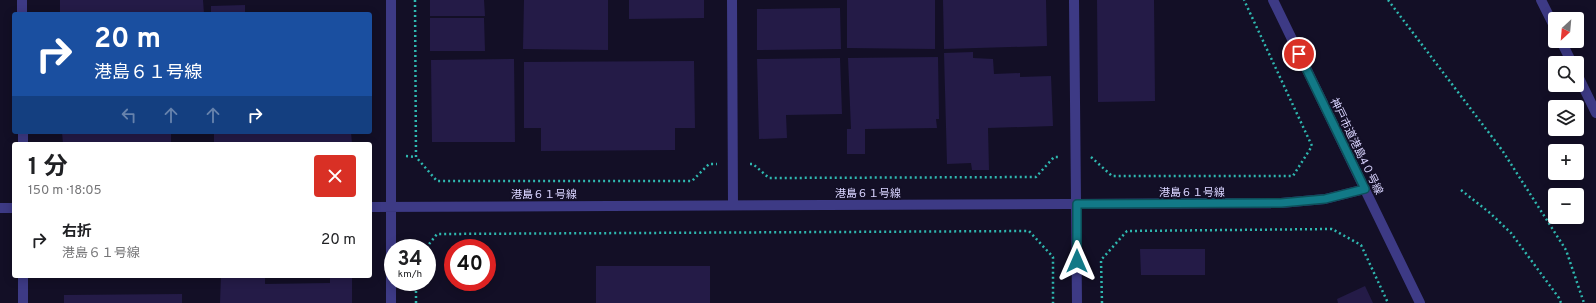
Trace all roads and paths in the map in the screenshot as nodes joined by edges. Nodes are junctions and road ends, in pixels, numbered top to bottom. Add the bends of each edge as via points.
1 (22, 0) edge
2 (391, 0) edge
3 (415, 0) edge
4 (732, 0) edge
5 (1074, 0) edge
6 (1244, 0) edge
7 (1272, 0) edge
8 (1388, 0) edge
9 (1541, 0) edge
10 (22, 12) edge
11 (1548, 14) edge
12 (1584, 88) edge
13 (1596, 113) edge
14 (1054, 157) dead end
15 (1092, 157) dead end
16 (709, 164) dead end
17 (752, 164) dead end
18 (1365, 189) junction
19 (1461, 190) dead end
20 (1077, 204) junction
21 (733, 205) junction
22 (372, 207) edge
23 (390, 207) junction
24 (0, 208) edge
25 (12, 208) edge
26 (433, 239) edge
27 (23, 278) edge
28 (416, 291) edge
29 (23, 303) edge
30 (391, 303) edge
31 (416, 303) edge
32 (1053, 303) edge
33 (1077, 303) edge
34 (1102, 303) edge
35 (1388, 303) edge
36 (1420, 303) edge
37 (1561, 303) edge
38 (1584, 303) edge

1 - 10 street
2 - 23 street
3 - 16 path via 416,156 437,181 692,181
4 - 21 street
5 - 20 street
6 - 15 path via 1312,146 1292,176 1112,176
7 - 18 street, 神戸市道港島4０号線
8 - 38 path via 1506,157 1566,250
9 - 11 street
12 - 13 street
14 - 17 path via 1036,177 769,178
18 - 20 street, 港島６１号線 via 1325,199 1281,203
18 - 36 street, 神戸市道港島4０号線
19 - 37 path via 1511,233
20 - 21 street, 港島６１号線
20 - 33 street
21 - 23 street, 港島６１号線
22 - 23 street, 港島６１号線
23 - 30 street
24 - 25 street
26 - 32 path via 437,234 1029,231 1053,256
27 - 29 street
28 - 31 path
34 - 35 path via 1102,260 1127,231 1324,229 1332,229 1361,246

